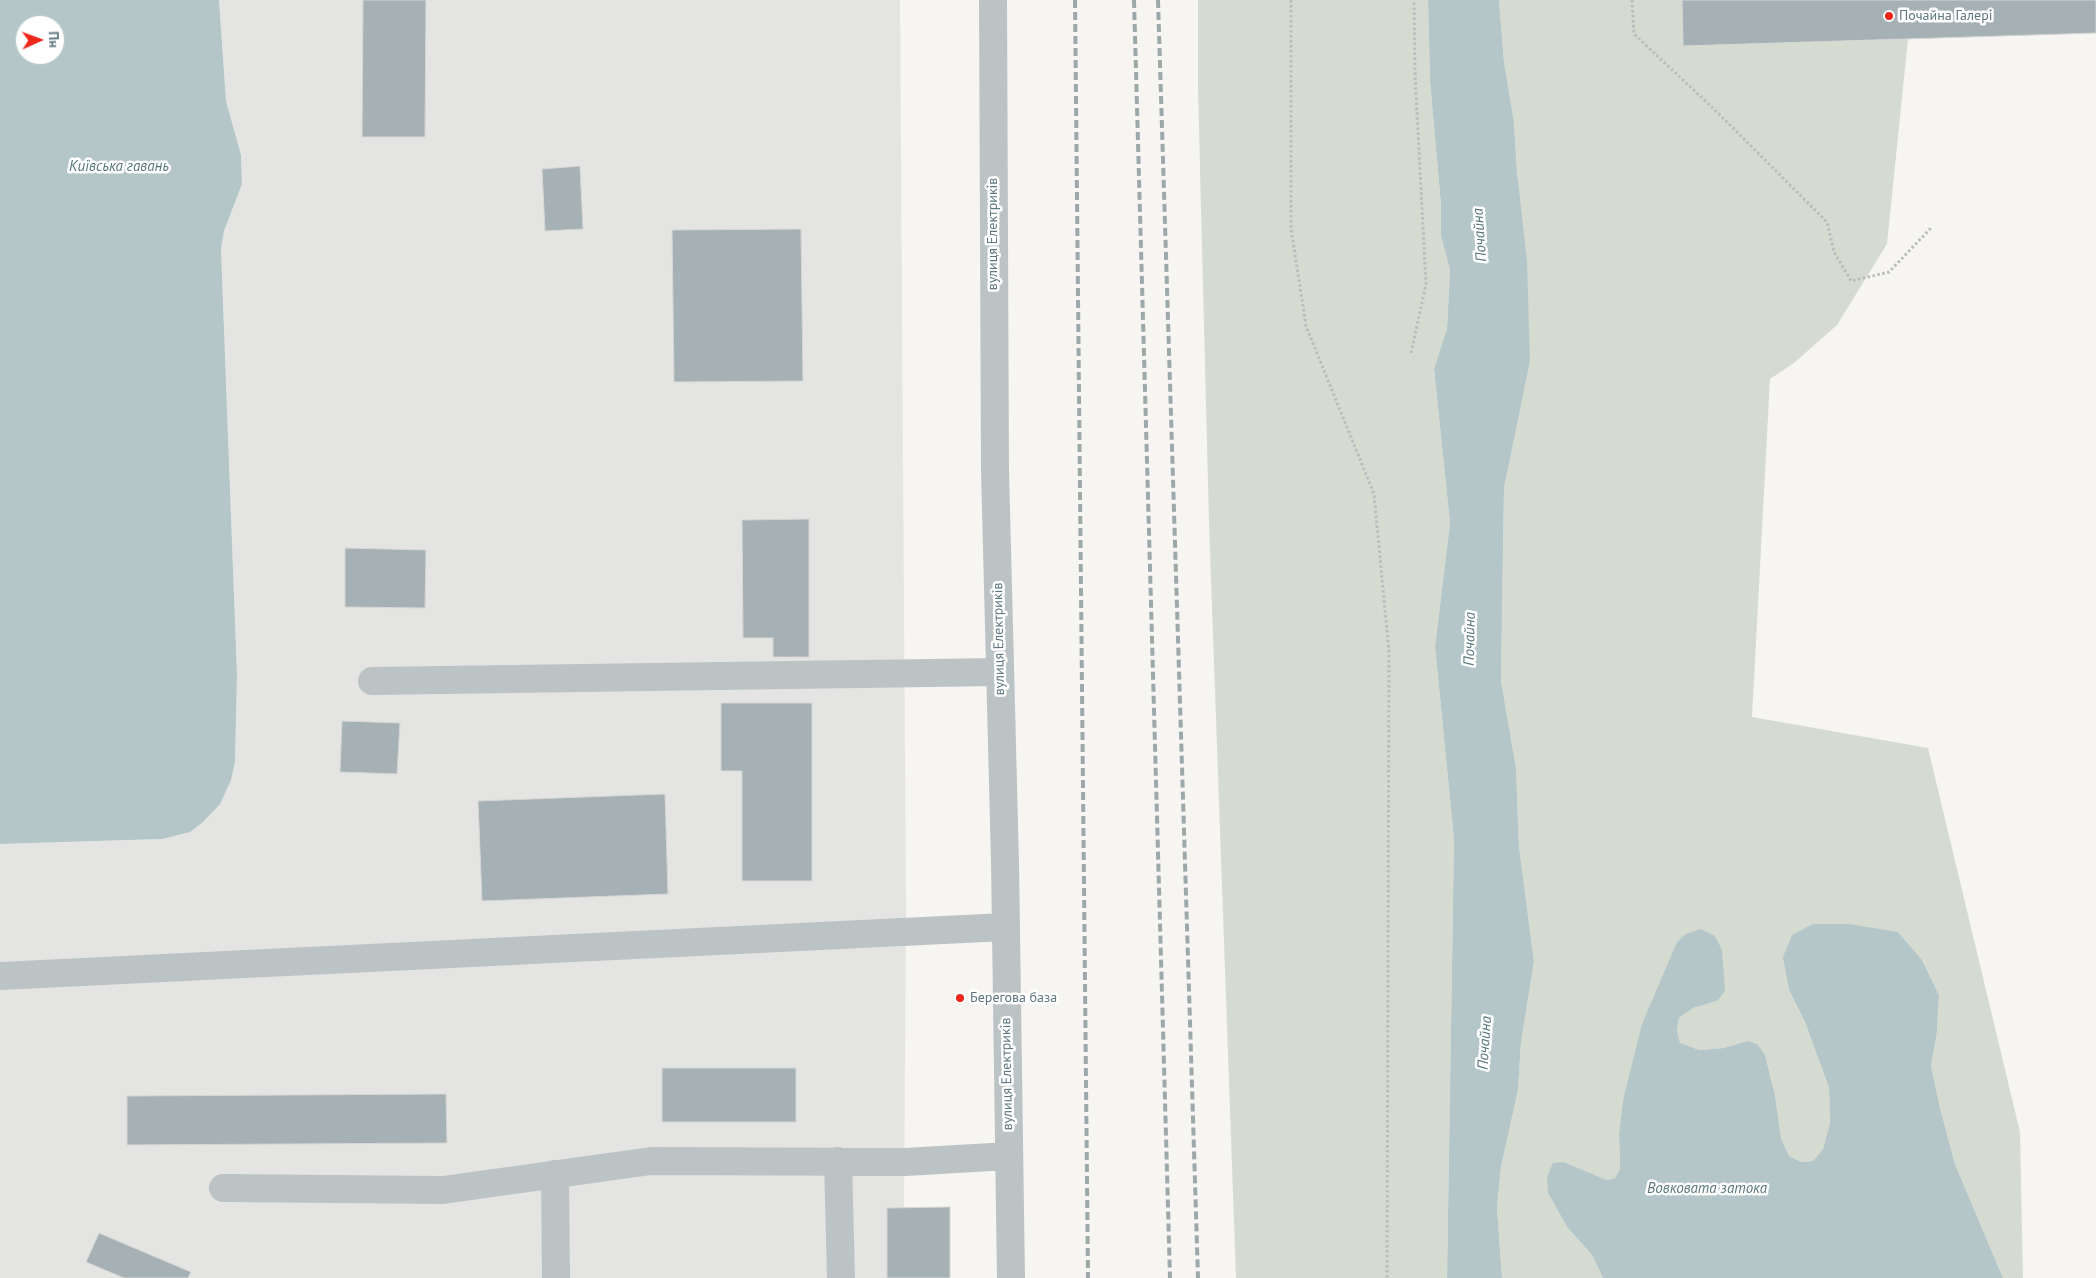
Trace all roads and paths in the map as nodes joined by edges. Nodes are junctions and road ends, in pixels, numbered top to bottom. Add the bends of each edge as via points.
1 (993, 0) edge
2 (1291, 0) edge
3 (1414, 0) edge
4 (1632, 0) edge
5 (1931, 228) dead end
6 (1411, 353) dead end
7 (1000, 672) junction
8 (372, 681) dead end
9 (1005, 927) junction
10 (0, 976) edge
11 (1009, 1156) junction
12 (838, 1162) junction
13 (555, 1174) junction
14 (223, 1188) dead end
15 (556, 1278) edge
16 (841, 1278) edge
17 (1010, 1278) edge
18 (1387, 1278) edge

1 - 7 street, вулиця Електриків via 994,460
2 - 18 path via 1291,228 1306,326 1374,494 1390,652
3 - 6 path via 1426,284
4 - 5 path via 1634,34 1827,222 1834,252 1851,282 1889,272
7 - 8 street
7 - 9 street, вулиця Електриків
9 - 10 street
9 - 11 street, вулиця Електриків
11 - 12 street
11 - 17 street, вулиця Електриків
12 - 13 street via 651,1161
12 - 16 street
13 - 14 street via 443,1190
13 - 15 street

